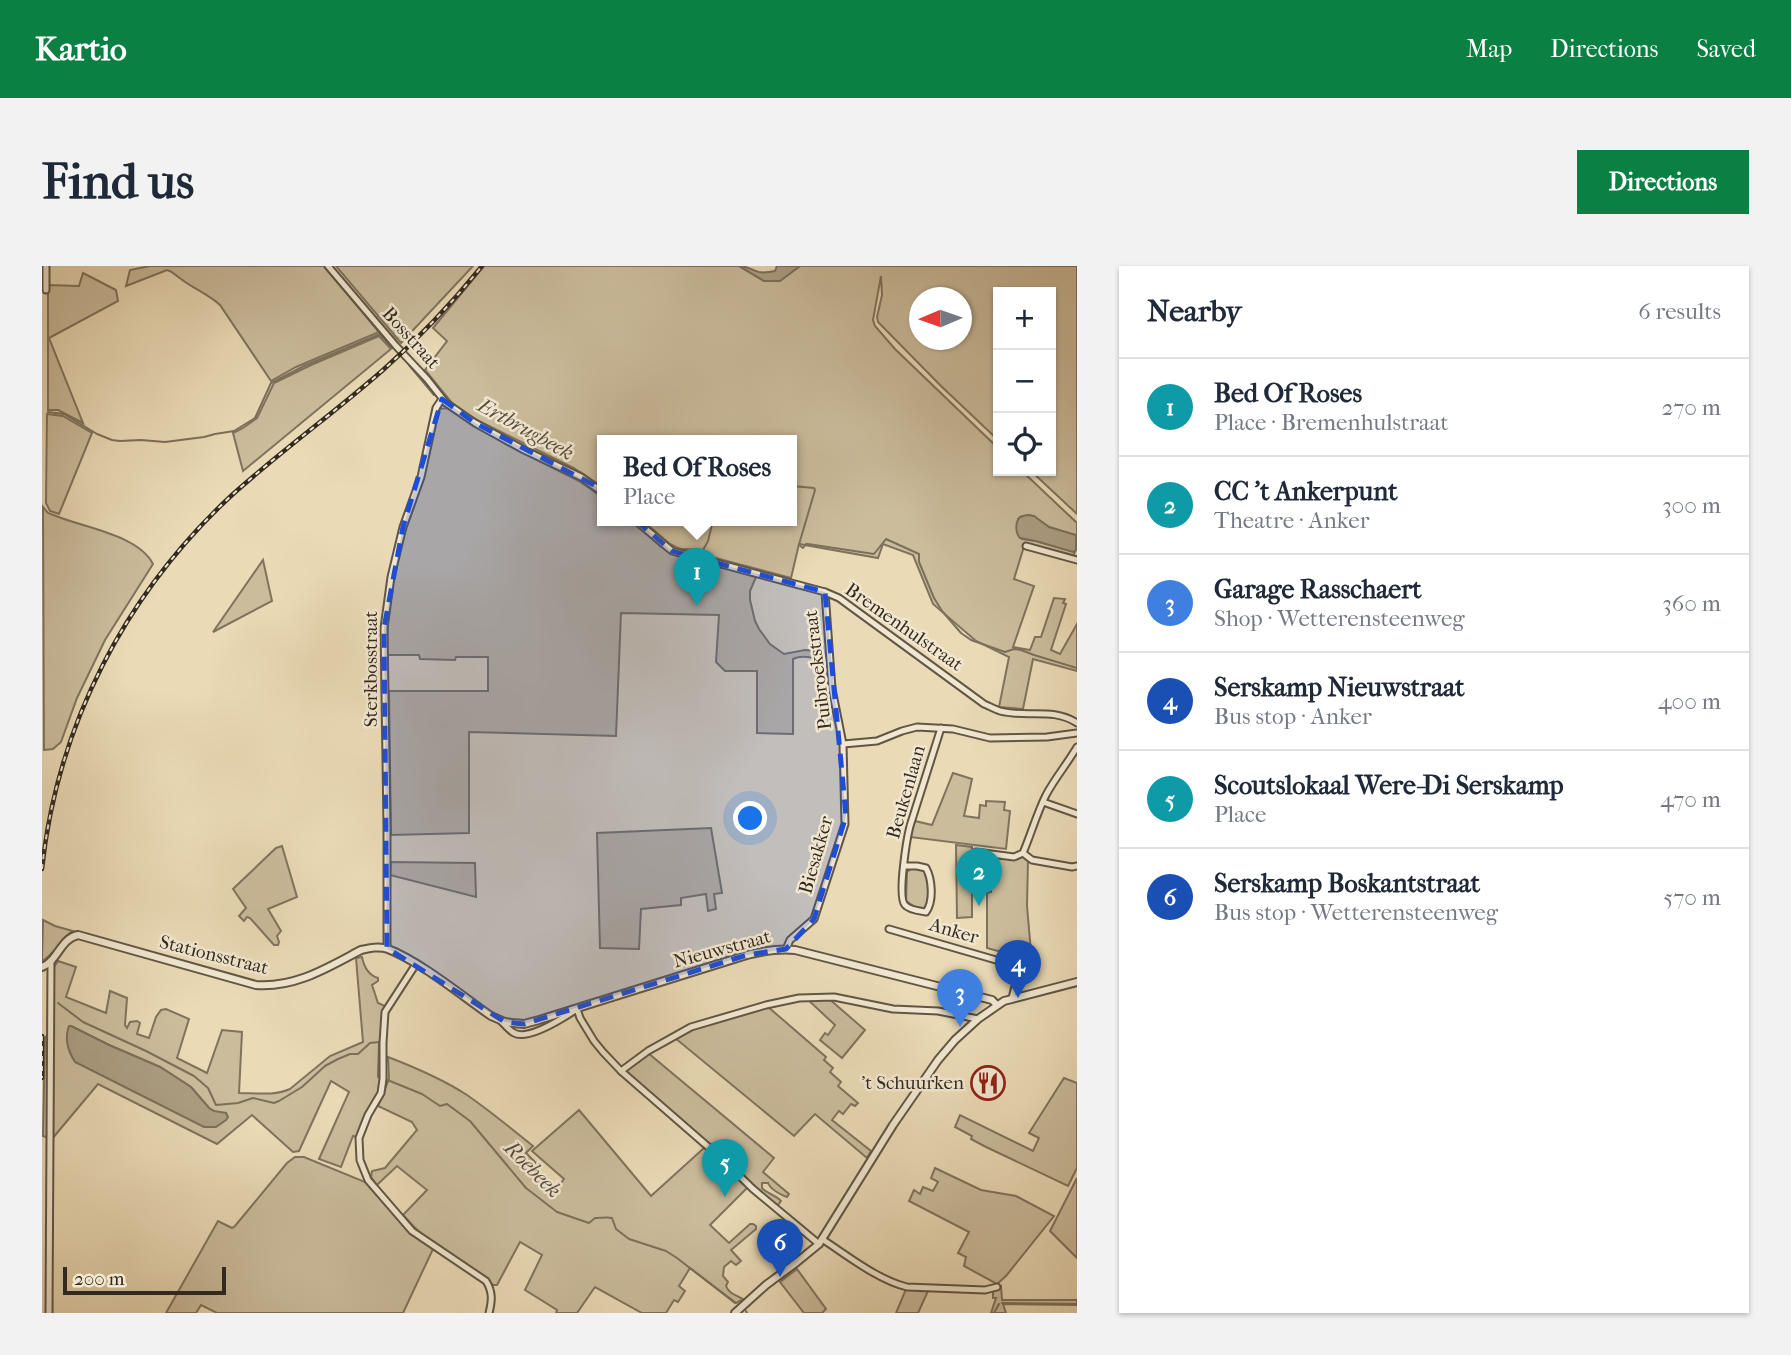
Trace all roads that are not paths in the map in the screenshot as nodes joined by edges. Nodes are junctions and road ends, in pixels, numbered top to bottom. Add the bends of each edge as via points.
1 (46, 266) edge
2 (328, 266) edge
3 (46, 290) dead end
4 (442, 399) junction
5 (597, 488) edge
6 (642, 526) edge
7 (1026, 546) dead end
8 (1077, 560) edge
9 (825, 592) junction
10 (1077, 723) edge
11 (941, 728) junction
12 (1077, 733) edge
13 (843, 744) junction
14 (1077, 747) edge
15 (1043, 802) junction
16 (1077, 814) edge
17 (976, 852) dead end
18 (1023, 853) junction
19 (904, 866) junction
20 (1077, 866) edge
21 (889, 929) dead end
22 (387, 948) junction
23 (786, 949) junction
24 (51, 962) junction
25 (416, 964) junction
26 (42, 967) edge
27 (1077, 982) edge
28 (1012, 998) junction
29 (996, 1005) junction
30 (577, 1009) junction
31 (499, 1019) junction
32 (978, 1019) junction
33 (621, 1071) junction
34 (820, 1242) junction
35 (997, 1287) dead end
36 (48, 1313) edge
37 (489, 1313) edge
38 (735, 1313) edge

1 - 3 street
2 - 4 street, Bosstraat
4 - 5 street via 475,423
4 - 22 street, Sterkbosstraat via 403,527 384,628
6 - 9 street, Bremenhulstraat via 673,551
7 - 8 street
9 - 10 street, Bremenhulstraat via 984,704 1005,712 1063,715
9 - 13 street, Puibroekstraat via 832,689
11 - 12 street via 990,738
11 - 13 street via 917,727 877,741
11 - 19 street, Beukenlaan via 910,826
13 - 23 street, Biesakker via 844,828 814,919
14 - 15 street
15 - 16 street
15 - 18 street
17 - 18 street via 1014,857
18 - 20 street via 1032,860
19 - 19 street, Beukenlaan via 903,904 926,912 930,875 926,868
21 - 28 street, Anker via 1020,967
22 - 24 street, Stationsstraat via 361,950 298,981 268,986 78,935 68,938
22 - 25 street, Nieuwstraat
23 - 29 street, Nieuwstraat via 992,1000
23 - 30 street, Nieuwstraat via 764,950
24 - 26 street, Stationsstraat
24 - 36 street
25 - 31 street, Nieuwstraat
25 - 37 street via 385,1012 381,1093 359,1138 360,1160 368,1180 412,1231 486,1281 492,1299
27 - 28 street
28 - 29 street
29 - 32 street
30 - 31 street, Nieuwstraat via 524,1024
30 - 31 street, Nieuwstraat via 536,1032 519,1035
30 - 33 street via 594,1041
32 - 33 street via 834,997 786,1000 691,1027
32 - 34 street via 932,1069
33 - 34 street
34 - 35 street via 897,1285
34 - 38 street

